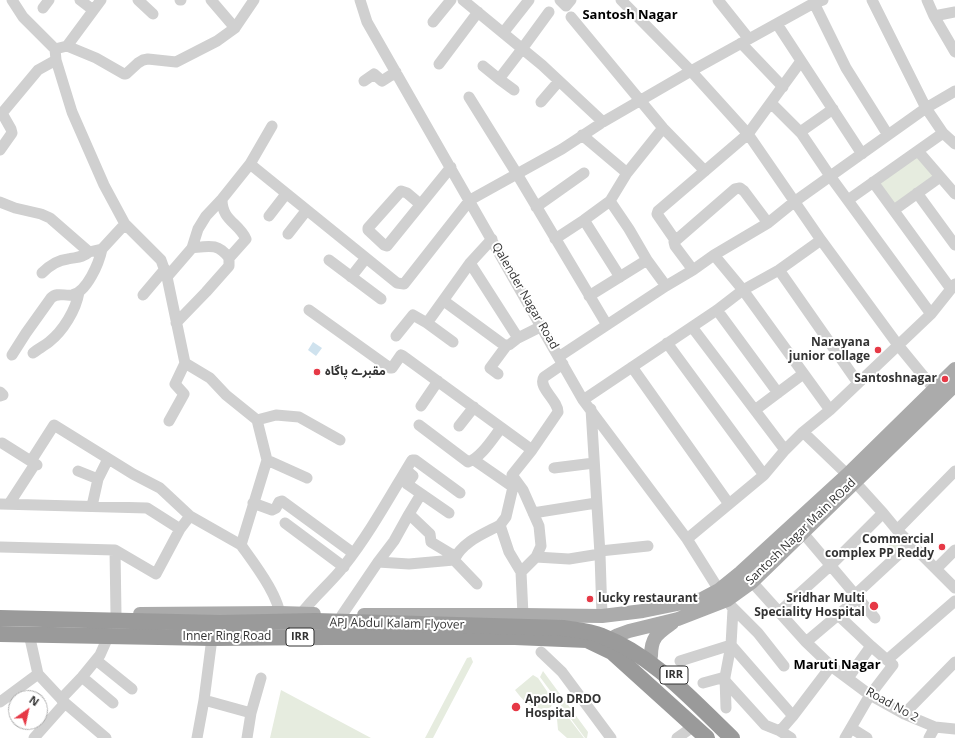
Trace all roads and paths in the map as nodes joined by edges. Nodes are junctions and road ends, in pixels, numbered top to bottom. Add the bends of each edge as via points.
1 (12, 0) edge
2 (80, 0) edge
3 (101, 0) edge
4 (138, 0) edge
5 (211, 0) edge
6 (254, 0) edge
7 (360, 0) edge
8 (450, 0) edge
9 (463, 0) edge
10 (529, 0) edge
11 (560, 0) edge
12 (570, 0) edge
13 (622, 0) edge
14 (718, 0) edge
15 (872, 0) edge
16 (927, 0) edge
17 (819, 2) edge
18 (93, 10) junction
19 (478, 12) junction
20 (549, 12) dead end
21 (955, 12) edge
22 (153, 14) dead end
23 (934, 16) junction
24 (571, 17) dead end
25 (433, 22) dead end
26 (777, 24) junction
27 (235, 28) junction
28 (503, 33) junction
29 (745, 41) junction
30 (67, 46) junction
31 (55, 49) junction
32 (522, 49) junction
33 (955, 52) edge
34 (56, 60) junction
35 (801, 61) junction
36 (438, 64) dead end
37 (483, 66) dead end
38 (691, 71) junction
39 (396, 72) junction
40 (499, 79) junction
41 (364, 80) dead end
42 (559, 81) junction
43 (783, 86) junction
44 (514, 90) dead end
45 (955, 91) edge
46 (469, 97) dead end
47 (640, 101) junction
48 (541, 102) dead end
49 (771, 103) junction
50 (926, 108) junction
51 (833, 109) junction
52 (603, 122) junction
53 (272, 126) dead end
54 (663, 128) junction
55 (801, 133) junction
56 (943, 133) junction
57 (748, 134) junction
58 (582, 135) junction
59 (888, 135) junction
60 (955, 144) edge
61 (0, 150) edge
62 (918, 151) junction
63 (862, 154) junction
64 (250, 164) junction
65 (451, 167) junction
66 (705, 171) junction
67 (584, 173) dead end
68 (627, 173) junction
69 (517, 174) junction
70 (830, 176) junction
71 (940, 177) junction
72 (873, 182) junction
73 (917, 193) junction
74 (286, 194) junction
75 (955, 194) edge
76 (222, 199) junction
77 (470, 200) junction
78 (848, 200) junction
79 (610, 201) junction
80 (0, 202) edge
81 (794, 202) junction
82 (420, 204) junction
83 (536, 207) junction
84 (894, 210) junction
85 (306, 211) junction
86 (269, 216) dead end
87 (584, 220) junction
88 (768, 223) junction
89 (125, 224) junction
90 (288, 234) dead end
91 (492, 239) junction
92 (555, 239) junction
93 (675, 240) junction
94 (821, 240) junction
95 (955, 245) edge
96 (192, 248) junction
97 (102, 250) junction
98 (89, 252) junction
99 (714, 255) junction
100 (229, 258) junction
101 (366, 258) junction
102 (329, 260) dead end
103 (647, 260) junction
104 (470, 263) junction
105 (693, 270) junction
106 (779, 270) junction
107 (42, 273) dead end
108 (166, 273) junction
109 (351, 277) junction
110 (620, 277) junction
111 (666, 286) junction
112 (953, 286) edge
113 (743, 290) junction
114 (79, 292) junction
115 (144, 295) dead end
116 (589, 296) junction
117 (381, 299) dead end
118 (444, 301) junction
119 (309, 310) dead end
120 (717, 310) junction
121 (931, 314) junction
122 (176, 323) junction
123 (427, 324) junction
124 (607, 325) junction
125 (542, 326) junction
126 (692, 327) junction
127 (396, 336) dead end
128 (518, 338) junction
129 (453, 342) dead end
130 (667, 343) junction
131 (507, 345) junction
132 (898, 345) junction
133 (34, 353) dead end
134 (12, 355) dead end
135 (561, 360) junction
136 (185, 363) junction
137 (632, 367) junction
138 (955, 369) edge
139 (498, 374) dead end
140 (803, 374) junction
141 (438, 381) junction
142 (858, 383) junction
143 (955, 385) edge
144 (0, 392) edge
145 (778, 393) junction
146 (938, 394) junction
147 (0, 396) edge
148 (583, 400) junction
149 (421, 406) dead end
150 (474, 407) junction
151 (591, 408) junction
152 (756, 410) junction
153 (830, 410) junction
154 (257, 420) junction
155 (169, 421) dead end
156 (419, 425) dead end
157 (459, 426) dead end
158 (501, 428) junction
159 (803, 432) junction
160 (340, 440) dead end
161 (2, 443) dead end
162 (532, 450) junction
163 (785, 450) junction
164 (108, 458) junction
165 (267, 460) junction
166 (474, 460) junction
167 (594, 463) junction
168 (36, 464) junction
169 (554, 468) dead end
170 (406, 470) junction
171 (78, 471) dead end
172 (955, 471) edge
173 (512, 475) junction
174 (764, 475) junction
175 (307, 478) dead end
176 (851, 478) junction
177 (98, 479) junction
178 (513, 487) junction
179 (460, 493) dead end
180 (421, 494) junction
181 (253, 503) junction
182 (596, 503) junction
183 (4, 504) edge
184 (729, 504) junction
185 (92, 506) junction
186 (449, 512) dead end
187 (533, 512) junction
188 (409, 514) junction
189 (883, 514) junction
190 (190, 516) junction
191 (285, 523) dead end
192 (500, 525) junction
193 (180, 529) junction
194 (897, 530) junction
195 (803, 533) junction
196 (687, 539) junction
197 (911, 544) junction
198 (241, 545) junction
199 (648, 546) dead end
200 (0, 548) edge
201 (115, 550) junction
202 (955, 550) edge
203 (353, 553) junction
204 (600, 553) junction
205 (536, 557) junction
206 (455, 558) junction
207 (378, 562) junction
208 (831, 565) junction
209 (344, 567) junction
210 (936, 569) junction
211 (521, 572) junction
212 (752, 582) junction
213 (477, 584) dead end
214 (955, 588) edge
215 (857, 596) junction
216 (726, 600) junction
217 (955, 601) edge
218 (0, 611) edge
219 (779, 612) junction
220 (280, 613) junction
221 (116, 614) junction
222 (301, 614) junction
223 (342, 615) junction
224 (523, 615) junction
225 (838, 615) junction
226 (606, 616) junction
227 (0, 618) edge
228 (875, 618) dead end
229 (678, 619) junction
230 (0, 634) edge
231 (29, 634) junction
232 (618, 635) junction
233 (108, 637) junction
234 (278, 637) junction
235 (212, 638) junction
236 (806, 642) junction
237 (599, 645) junction
238 (731, 645) junction
239 (871, 646) junction
240 (541, 650) junction
241 (651, 656) junction
242 (96, 660) junction
243 (887, 660) junction
244 (680, 661) dead end
245 (955, 662) edge
246 (784, 666) dead end
247 (831, 666) junction
248 (38, 674) junction
249 (82, 676) junction
250 (261, 678) dead end
251 (848, 678) junction
252 (726, 679) junction
253 (703, 683) dead end
254 (132, 689) dead end
255 (870, 695) junction
256 (204, 700) junction
257 (63, 701) junction
258 (0, 702) edge
259 (113, 703) dead end
260 (726, 708) dead end
261 (251, 713) junction
262 (904, 714) junction
263 (793, 716) junction
264 (694, 726) junction
265 (935, 727) junction
266 (850, 728) junction
267 (955, 729) edge
268 (780, 731) junction
269 (34, 738) edge
270 (106, 738) edge
271 (197, 738) edge
272 (247, 738) edge
273 (611, 738) edge
274 (678, 738) edge
275 (707, 738) edge
276 (732, 738) edge
277 (741, 738) edge
278 (790, 738) edge
279 (845, 738) edge
280 (867, 738) edge
281 (929, 738) edge

1 - 31 street via 23,17
2 - 18 street
3 - 18 street
4 - 22 street
5 - 27 street
6 - 27 street
7 - 39 street, Qalender Nagar Road via 367,22
8 - 25 street
9 - 19 street
10 - 28 street
11 - 12 street via 566,6
13 - 38 street
14 - 29 street
15 - 50 street
16 - 23 street
17 - 26 street
17 - 59 street via 846,68
18 - 30 street
19 - 28 street
19 - 36 street
20 - 32 street
21 - 23 street
23 - 33 street
24 - 47 street
26 - 29 street
26 - 35 street
27 - 30 street via 180,61 143,60 126,74
28 - 32 street
29 - 38 street
29 - 43 street
30 - 31 street
31 - 34 street
32 - 40 street
32 - 42 street
34 - 61 street via 38,70 4,112 3,115 12,133
34 - 89 street via 72,112 104,185
35 - 43 street
35 - 51 street
37 - 40 street
38 - 47 street
38 - 57 street
39 - 41 street via 382,81 374,74
39 - 65 street, Qalender Nagar Road
40 - 44 street
42 - 48 street
42 - 52 street
43 - 49 street
45 - 50 street
46 - 69 street
47 - 52 street
47 - 54 street
49 - 55 street
49 - 57 street
50 - 56 street
50 - 59 street
51 - 55 street
51 - 63 street
52 - 58 street
53 - 64 street
54 - 66 street
54 - 68 street
55 - 70 street
56 - 60 street
56 - 62 street
57 - 66 street
57 - 81 street
58 - 68 street
58 - 69 street
59 - 63 street
62 - 71 street
62 - 72 street
63 - 70 street
64 - 74 street
64 - 76 street
65 - 77 street, Qalender Nagar Road
65 - 82 street
66 - 93 street via 658,211 657,214
67 - 83 street
68 - 79 street
69 - 77 street
69 - 83 street
70 - 78 street
70 - 81 street
71 - 73 street
71 - 75 street
72 - 78 street
72 - 84 street
73 - 84 street
73 - 95 street
74 - 85 street
74 - 86 street
76 - 96 street via 202,222
76 - 100 street via 226,217 246,239
77 - 91 street, Qalender Nagar Road
77 - 101 street via 404,284 397,283
78 - 121 street
79 - 87 street
79 - 103 street
80 - 98 street via 50,218
81 - 88 street
81 - 94 street
82 - 82 street via 401,191 368,230 387,246
83 - 92 street
84 - 112 street
85 - 90 street
85 - 101 street
87 - 92 street
87 - 110 street
88 - 93 street via 744,191 737,188
88 - 99 street
89 - 97 street
89 - 108 street via 154,251
91 - 104 street
91 - 125 street, Qalender Nagar Road
92 - 116 street
93 - 105 street via 675,246
94 - 106 street
94 - 132 street
96 - 100 street via 216,247
96 - 108 street
97 - 98 street
97 - 114 street via 99,263
98 - 107 street via 82,257 60,260
99 - 105 street
99 - 113 street
100 - 122 street via 229,266
101 - 109 street
102 - 109 street
103 - 110 street
103 - 111 street
104 - 118 street
104 - 128 street
105 - 111 street
106 - 113 street
106 - 142 street
108 - 115 street
108 - 122 street
109 - 117 street
110 - 116 street
111 - 124 street
112 - 121 street
113 - 120 street
113 - 140 street
114 - 133 street via 76,306 67,322 50,342
114 - 134 street via 54,295
116 - 124 street
118 - 123 street
118 - 131 street
119 - 141 street via 390,368 402,355
120 - 126 street
120 - 145 street
121 - 132 street
122 - 136 street
123 - 127 street via 412,316
123 - 129 street
124 - 135 street
125 - 128 street
125 - 135 street, Qalender Nagar Road
126 - 130 street
126 - 152 street
128 - 131 street
130 - 137 street
130 - 174 street
131 - 139 street via 490,368
132 - 142 street
132 - 146 street
135 - 148 street, Qalender Nagar Road
135 - 162 street via 542,380 558,406 558,412
136 - 154 street via 210,378 226,395
136 - 155 street via 175,384 184,394
137 - 148 street
137 - 184 street
138 - 146 main road, Santosh Nagar Main ROad
140 - 145 street
140 - 153 street
141 - 149 street
141 - 150 street
142 - 153 street
143 - 146 main road, Santosh Nagar Main ROad
144 - 147 street via 3,395
145 - 152 street
146 - 176 main road, Santosh Nagar Main ROad
148 - 151 street, Qalender Nagar Road
150 - 157 street
150 - 158 street
151 - 167 street
151 - 196 street, Qalender Nagar Road
152 - 163 street
153 - 159 street
154 - 160 street via 276,416 299,416
154 - 165 street
156 - 166 street via 468,462
158 - 162 street
158 - 166 street
159 - 163 street
159 - 176 street
161 - 168 street
162 - 173 street
163 - 174 street
164 - 168 street via 54,425
164 - 177 street
164 - 190 street via 160,488
165 - 175 street
165 - 181 street
166 - 178 street
167 - 169 street
167 - 182 street
168 - 183 street
170 - 179 street via 414,460
170 - 180 street via 413,476 407,484
170 - 203 street
171 - 177 street
172 - 194 street
173 - 178 street
173 - 187 street via 523,490
174 - 184 street
176 - 189 street
176 - 195 main road, Santosh Nagar Main ROad
176 - 216 main road, Santosh Nagar Main ROad via 740,573
177 - 185 street
178 - 192 street via 506,517
180 - 186 street
180 - 188 street
181 - 198 street
181 - 203 street via 272,510 282,501
182 - 187 street
182 - 204 street
183 - 185 street
184 - 196 street
185 - 193 street via 148,508
187 - 205 street via 539,526 541,546
188 - 206 street via 430,534 431,542
188 - 207 street via 394,541
189 - 194 street
189 - 208 street
190 - 193 street
190 - 198 street
191 - 209 street
192 - 206 street
192 - 211 street via 509,552
193 - 201 street via 156,574
194 - 197 street
195 - 208 street
195 - 212 main road, Santosh Nagar Main ROad
196 - 216 street, Qalender Nagar Road
197 - 210 street
197 - 215 street
198 - 220 street via 266,582
199 - 204 street
200 - 201 street
201 - 221 street
202 - 210 street
203 - 209 street
204 - 205 street via 569,559
204 - 226 street
205 - 211 street
206 - 207 street via 446,562 409,564
206 - 213 street
207 - 223 street
208 - 215 street
208 - 219 street
209 - 222 street
210 - 214 street
211 - 224 street
212 - 216 main road, Santosh Nagar Main ROad
212 - 219 street, Road No 2
215 - 225 street
215 - 228 street
216 - 226 main road, Santosh Nagar Main ROad via 702,599
216 - 229 main road, Santosh Nagar Main ROad
216 - 238 street
216 - 246 street, Qalender Nagar Road via 758,633
217 - 243 street
218 - 221 main road, Inner Ring Road / IRR
219 - 236 street, Road No 2
220 - 221 main road, Inner Ring Road / IRR
220 - 222 main road, Inner Ring Road / IRR
220 - 234 street
222 - 223 main road, Inner Ring Road / IRR
223 - 224 main road, Inner Ring Road / IRR
224 - 226 main road, Inner Ring Road / IRR
225 - 236 street
225 - 239 street
226 - 232 main road via 614,633
227 - 276 highway, APJ Abdul Kalam Flyover, bridge via 220,623 315,621 582,630 610,639 643,657
229 - 232 main road, Santosh Nagar Main ROad
229 - 241 main road via 654,638
230 - 231 highway, Inner Ring Road / IRR
231 - 233 highway, Inner Ring Road / IRR
231 - 248 street
232 - 237 main road, Santosh Nagar Main ROad
232 - 241 main road, IRR
233 - 235 highway, Inner Ring Road / IRR
233 - 242 street
234 - 235 highway, Inner Ring Road / IRR
234 - 240 highway, Inner Ring Road / IRR via 411,636
235 - 256 street
236 - 247 street, Road No 2
237 - 240 highway, Inner Ring Road / IRR via 587,640
237 - 264 highway, Inner Ring Road / IRR via 612,652
238 - 244 street
238 - 252 street
238 - 263 street
239 - 243 street
239 - 251 street
240 - 273 street via 562,672
241 - 277 main road, IRR
242 - 249 street
242 - 254 street
243 - 255 street via 893,665
245 - 262 street
247 - 251 street, Road No 2
247 - 263 street
248 - 257 street
248 - 258 street
249 - 257 street
249 - 259 street
250 - 261 street
251 - 255 street, Road No 2
252 - 253 street
252 - 260 street
252 - 268 street via 765,725
255 - 262 street, Road No 2
255 - 266 street
256 - 261 street
256 - 271 street
257 - 269 street
257 - 270 street
261 - 272 street
262 - 265 street, Road No 2
263 - 268 street
264 - 274 street
264 - 275 highway, Inner Ring Road / IRR
265 - 267 street, Road No 2
265 - 281 street
266 - 279 street
266 - 280 street
268 - 278 street

